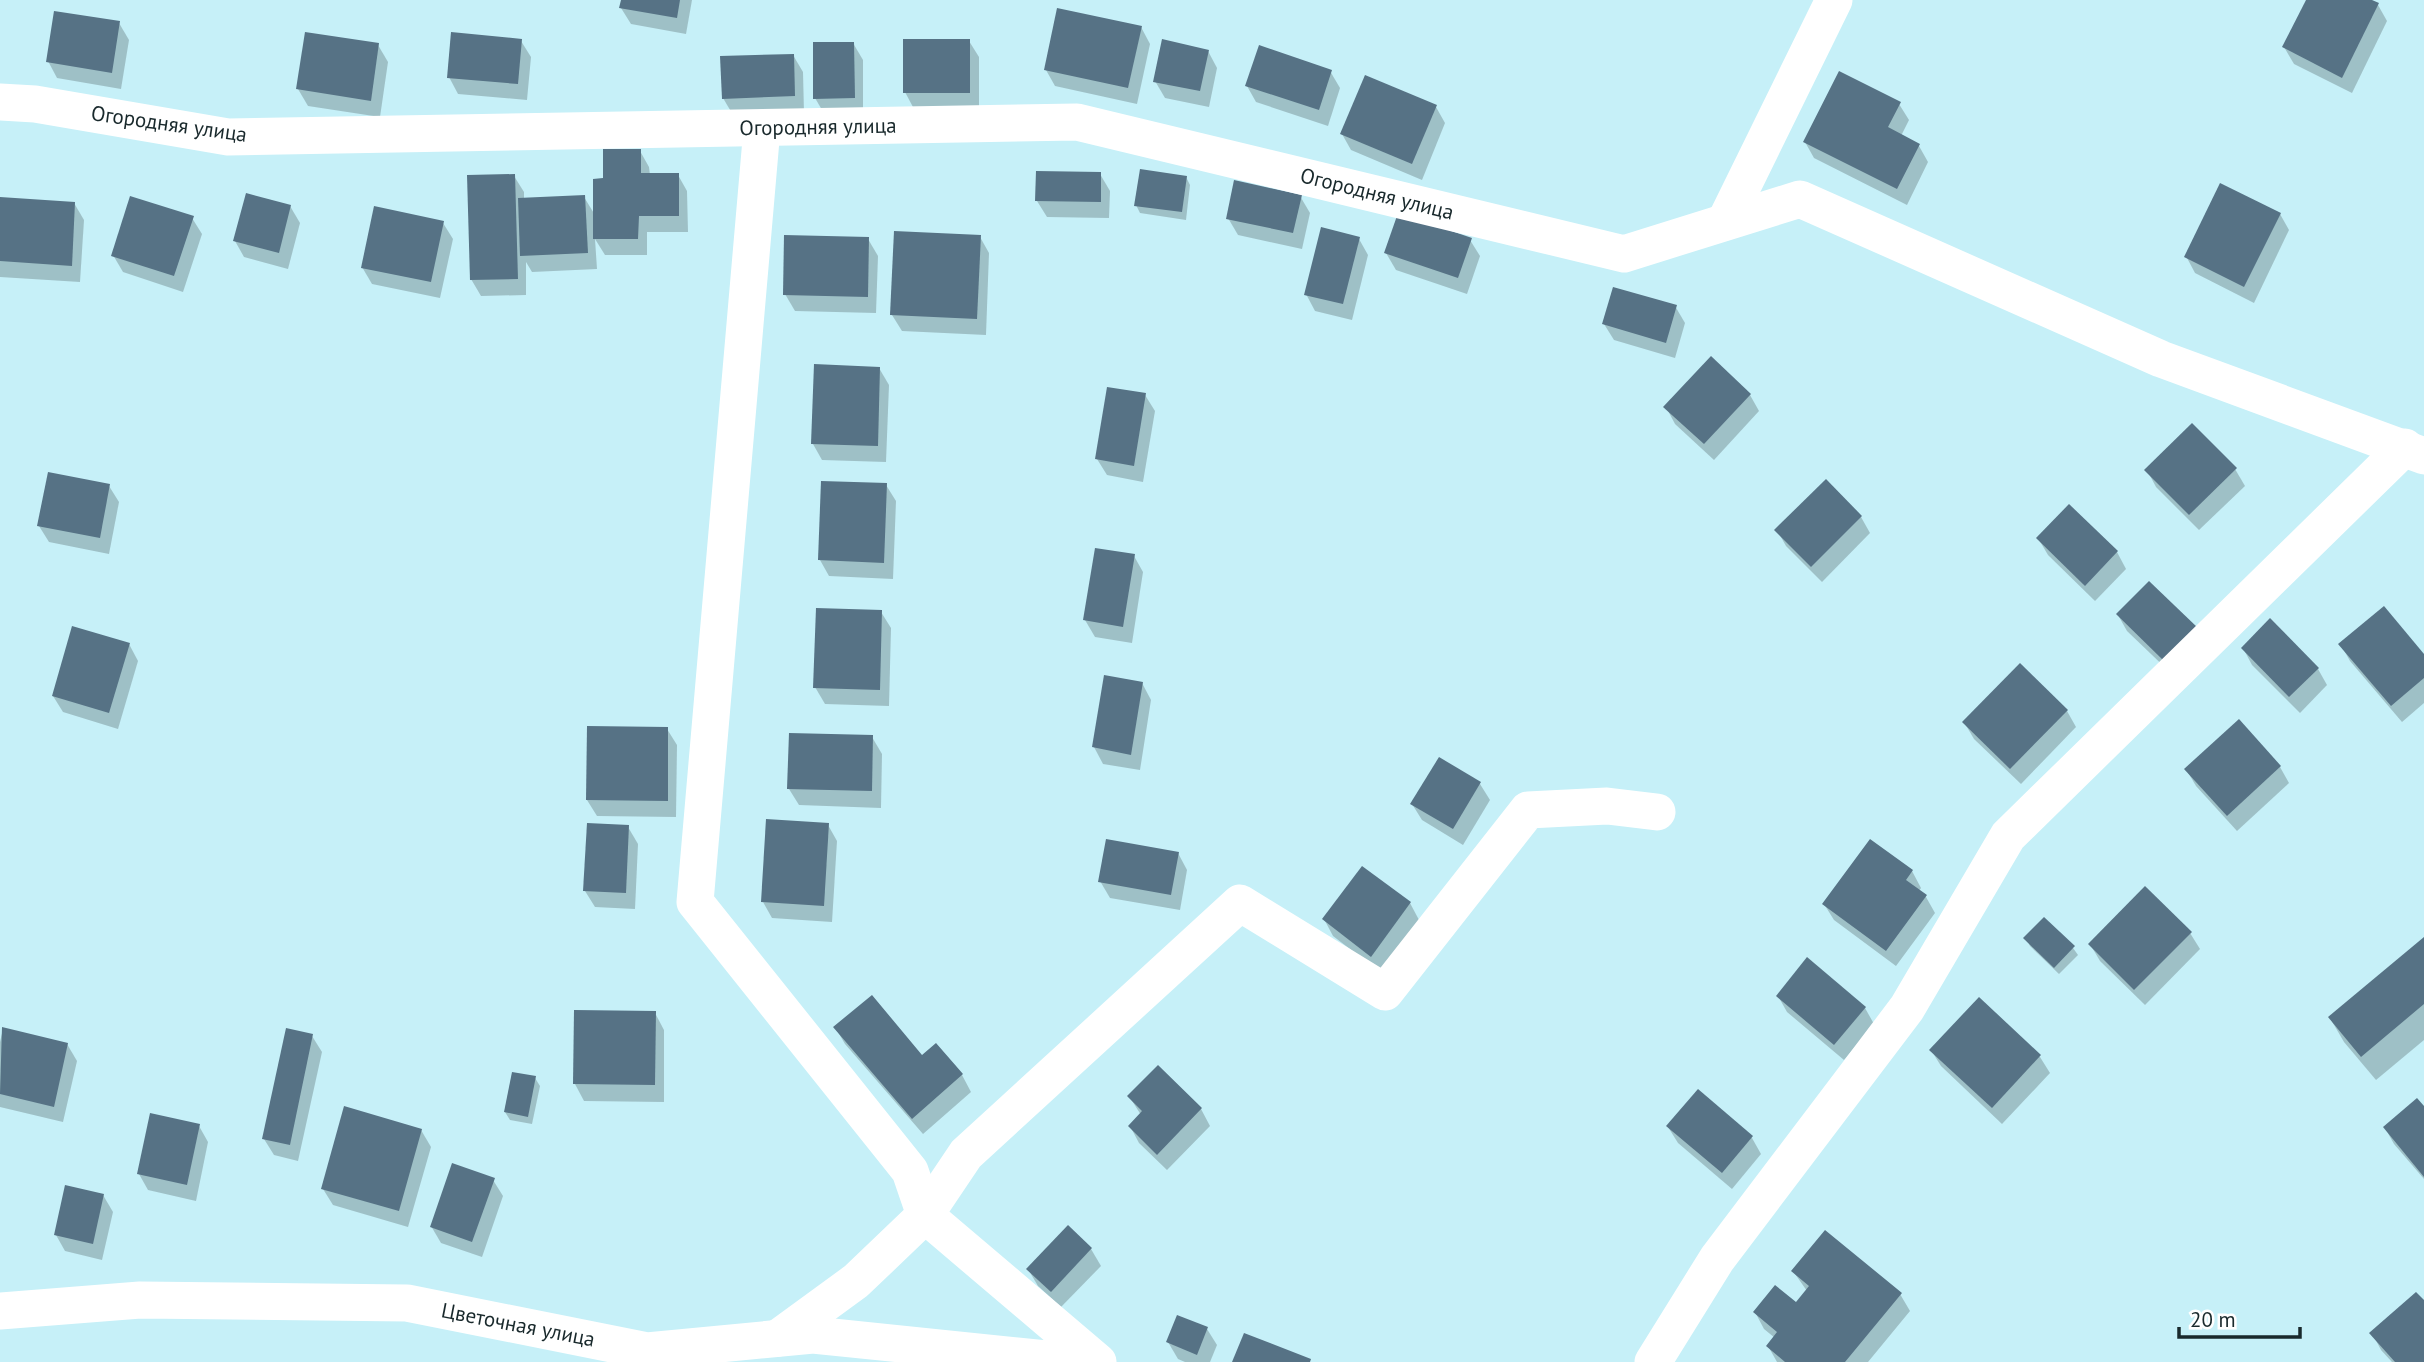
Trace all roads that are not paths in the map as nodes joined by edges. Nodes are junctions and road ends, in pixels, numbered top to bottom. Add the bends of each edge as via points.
1 (1834, 0) edge
2 (0, 102) edge
3 (762, 128) junction
4 (1725, 222) junction
5 (2414, 451) edge
6 (1657, 812) dead end
7 (925, 1215) junction
8 (0, 1311) edge
9 (778, 1338) junction
10 (1076, 1362) edge
11 (1098, 1362) edge
12 (1653, 1362) edge

1 - 4 street
2 - 3 street, Огородняя улица via 228,137
3 - 4 street, Огородняя улица via 1077,122 1624,254
3 - 7 street via 695,902 910,1171
4 - 5 street via 1800,199 2161,359
5 - 12 street via 2008,836 1907,1008 1717,1259
6 - 7 street via 1607,806 1528,810 1385,992 1240,903 966,1154
7 - 9 street via 856,1281
7 - 11 street
8 - 9 street, Цветочная улица via 140,1300 407,1303 647,1351
9 - 10 street, Цветочная улица via 813,1335

